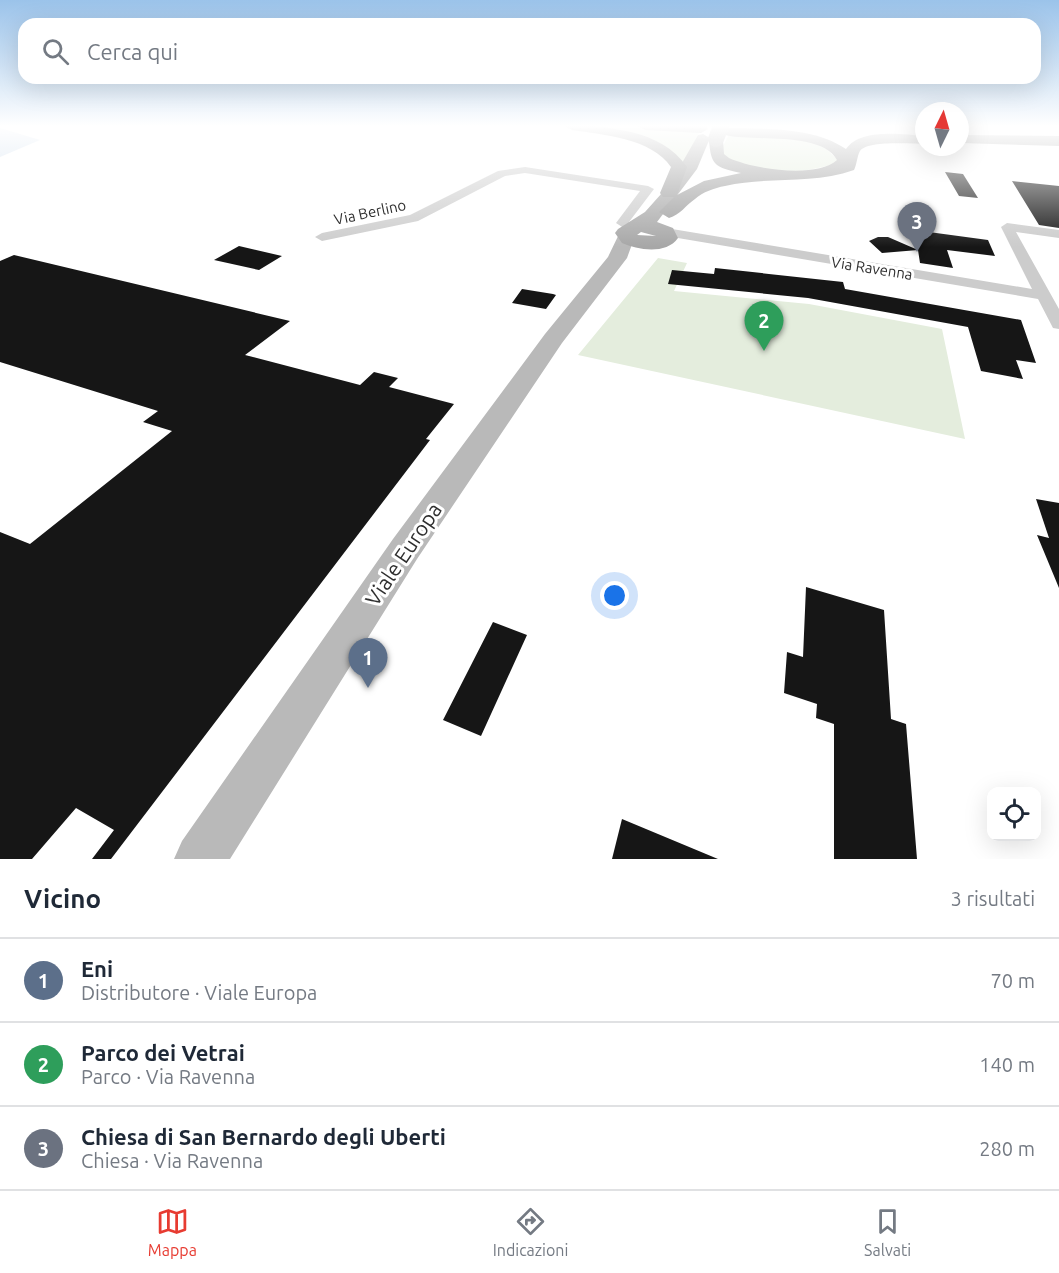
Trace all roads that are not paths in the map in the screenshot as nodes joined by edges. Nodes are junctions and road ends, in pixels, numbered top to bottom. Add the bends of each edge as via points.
1 (678, 166) edge
2 (691, 166) edge
3 (699, 166) edge
4 (703, 166) edge
5 (735, 166) edge
6 (841, 166) edge
7 (846, 166) edge
8 (763, 178) junction
9 (664, 225) junction
10 (1059, 234) edge
11 (322, 237) dead end
12 (627, 237) junction
13 (1048, 292) edge
14 (1059, 324) edge
15 (200, 859) edge

1 - 9 highway
2 - 9 main road
3 - 9 main road via 676,197
4 - 8 highway via 729,176
5 - 6 highway via 793,174
7 - 8 highway via 840,170
8 - 9 highway via 704,187 688,195
9 - 12 main road via 634,242
9 - 12 main road via 652,216
9 - 13 street, Via Ravenna via 700,240
10 - 13 street via 1007,228
11 - 12 street, Via Berlino via 414,218 502,172 525,170 648,189 622,223
12 - 15 main road, Viale Europa via 405,549
13 - 14 street

